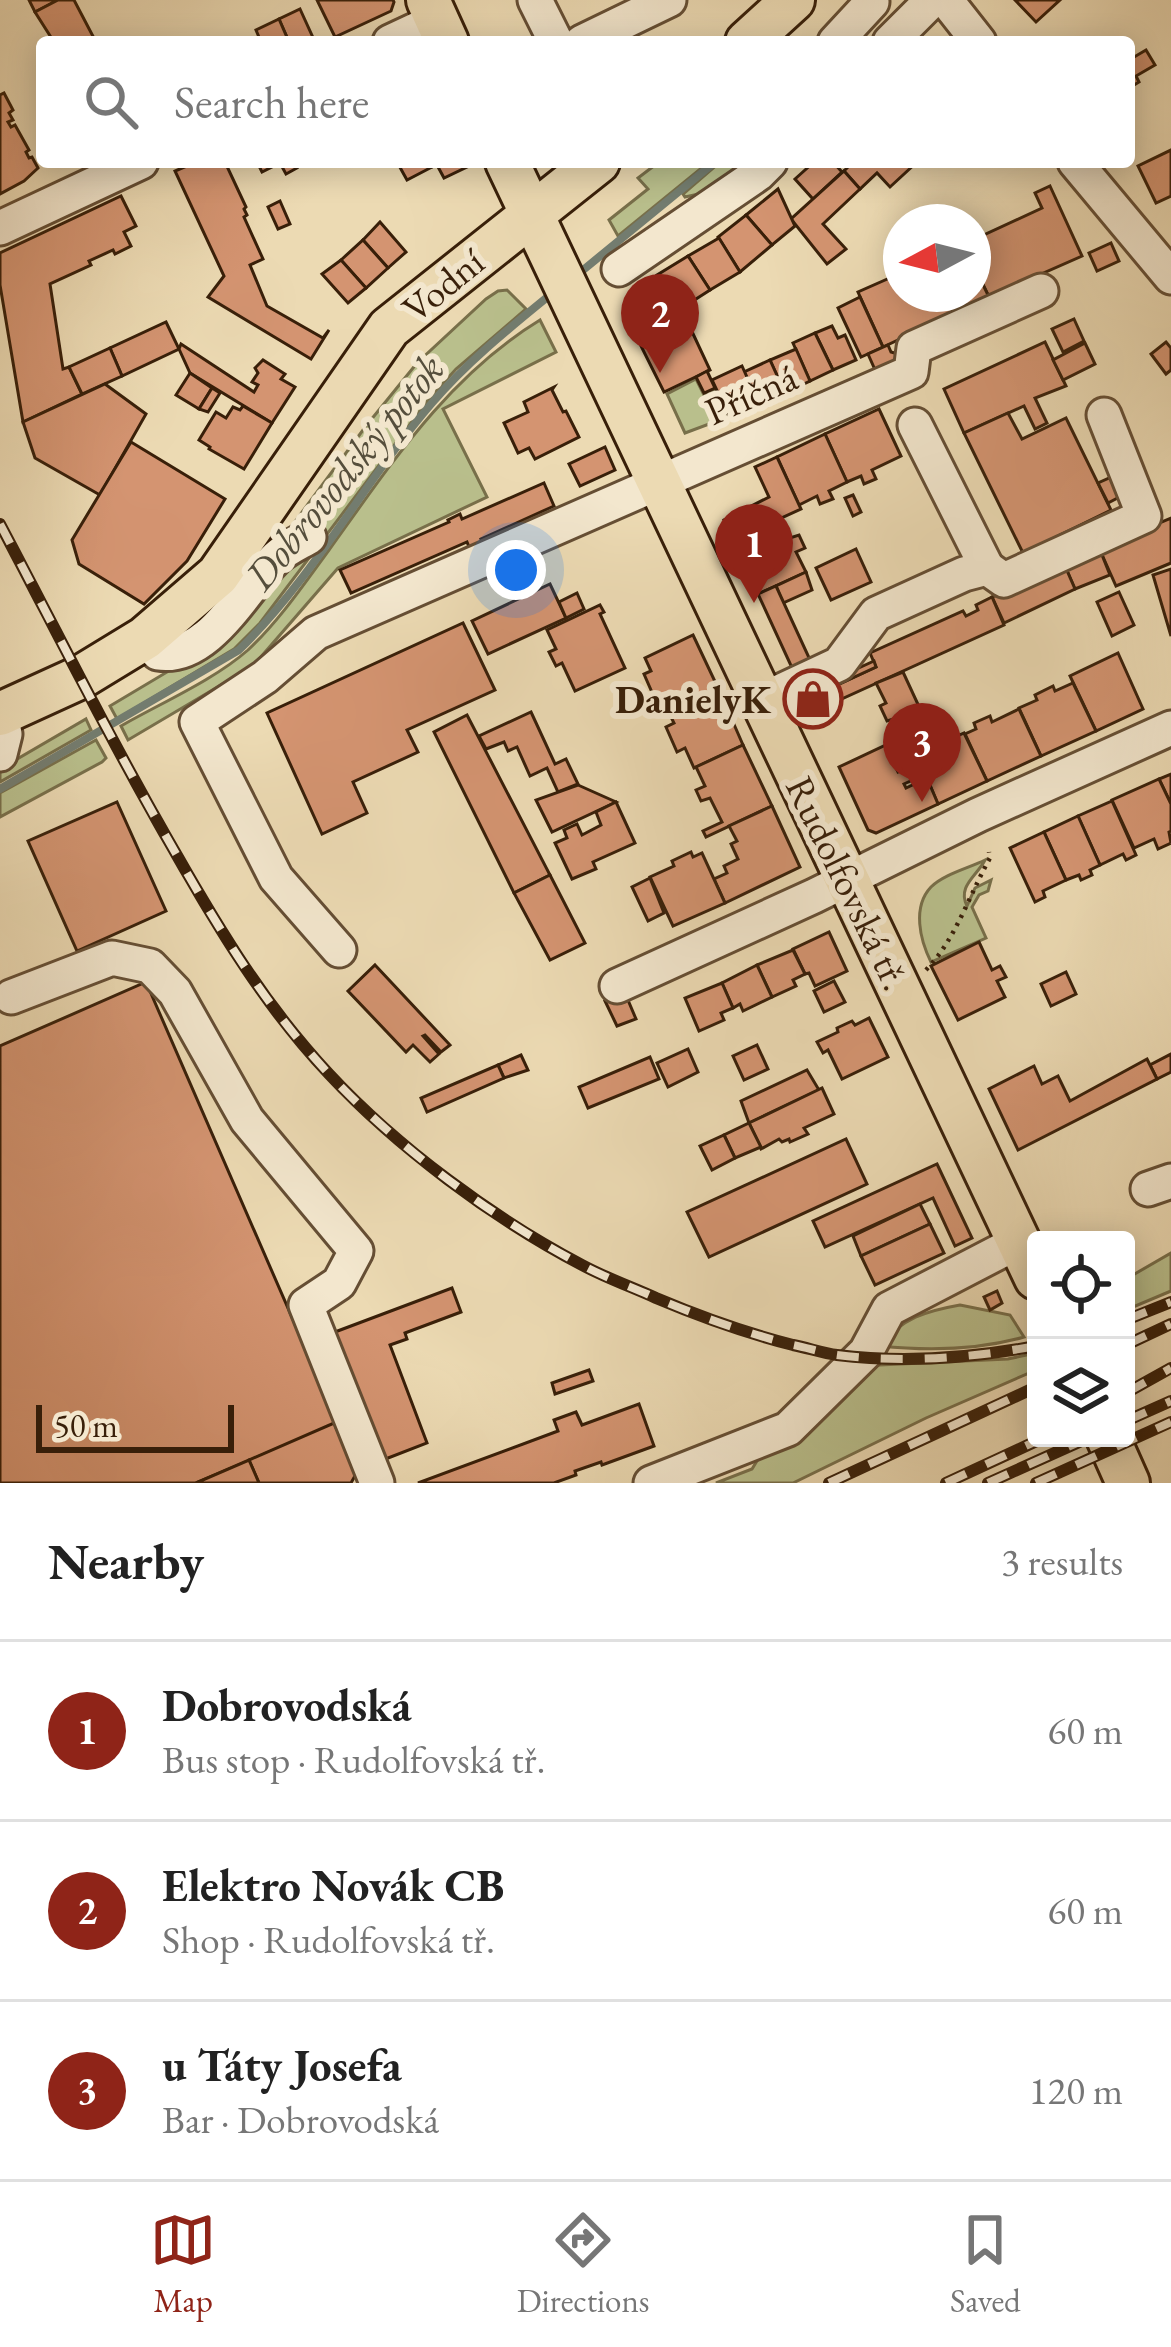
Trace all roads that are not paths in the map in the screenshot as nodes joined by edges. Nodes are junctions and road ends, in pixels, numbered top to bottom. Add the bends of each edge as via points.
1 (536, 0) edge
2 (668, 0) edge
3 (932, 0) edge
4 (946, 0) edge
5 (787, 2) edge
6 (872, 2) edge
7 (437, 21) edge
8 (404, 36) edge
9 (553, 36) edge
10 (594, 36) edge
11 (753, 36) edge
12 (841, 36) edge
13 (896, 36) edge
14 (975, 36) edge
15 (128, 168) edge
16 (510, 168) edge
17 (590, 168) edge
18 (764, 168) edge
19 (1080, 168) edge
20 (533, 214) junction
21 (0, 228) edge
22 (1166, 263) edge
23 (619, 268) dead end
24 (1041, 291) dead end
25 (1104, 415) dead end
26 (915, 425) dead end
27 (659, 481) junction
28 (310, 537) dead end
29 (987, 568) junction
30 (145, 638) junction
31 (762, 700) junction
32 (0, 714) edge
33 (1171, 728) edge
34 (0, 754) edge
35 (847, 879) junction
36 (340, 950) dead end
37 (617, 986) dead end
38 (10, 997) dead end
39 (1027, 1257) edge
40 (1027, 1259) edge
41 (1112, 1447) edge
42 (377, 1483) edge
43 (651, 1483) edge
44 (1128, 1483) edge

1 - 9 street
2 - 10 street
3 - 13 street
4 - 14 street
5 - 11 main road
6 - 12 street
7 - 8 street
15 - 21 street
16 - 20 main road, Rudolfovská tř.
17 - 20 main road, Vodní
18 - 23 street
19 - 22 street
20 - 27 main road, Rudolfovská tř.
20 - 30 main road, Vodní via 389,328 218,574
24 - 27 street, Příčná via 914,348 911,372
25 - 29 street via 1144,516 1004,580
26 - 29 street
27 - 31 main road, Rudolfovská tř.
27 - 36 street, Příčná via 316,633 196,722 276,878
28 - 30 street via 277,556 231,613 191,646 169,655
29 - 31 street via 876,614 838,664
30 - 32 main road, Vodní
31 - 35 main road, Rudolfovská tř.
32 - 34 street
33 - 35 street
35 - 37 street
35 - 39 main road, Rudolfovská tř.
38 - 42 street via 112,958 150,966 175,992 247,1120 356,1251 339,1283 306,1305
40 - 43 street via 889,1310 866,1352 788,1429
41 - 44 main road

